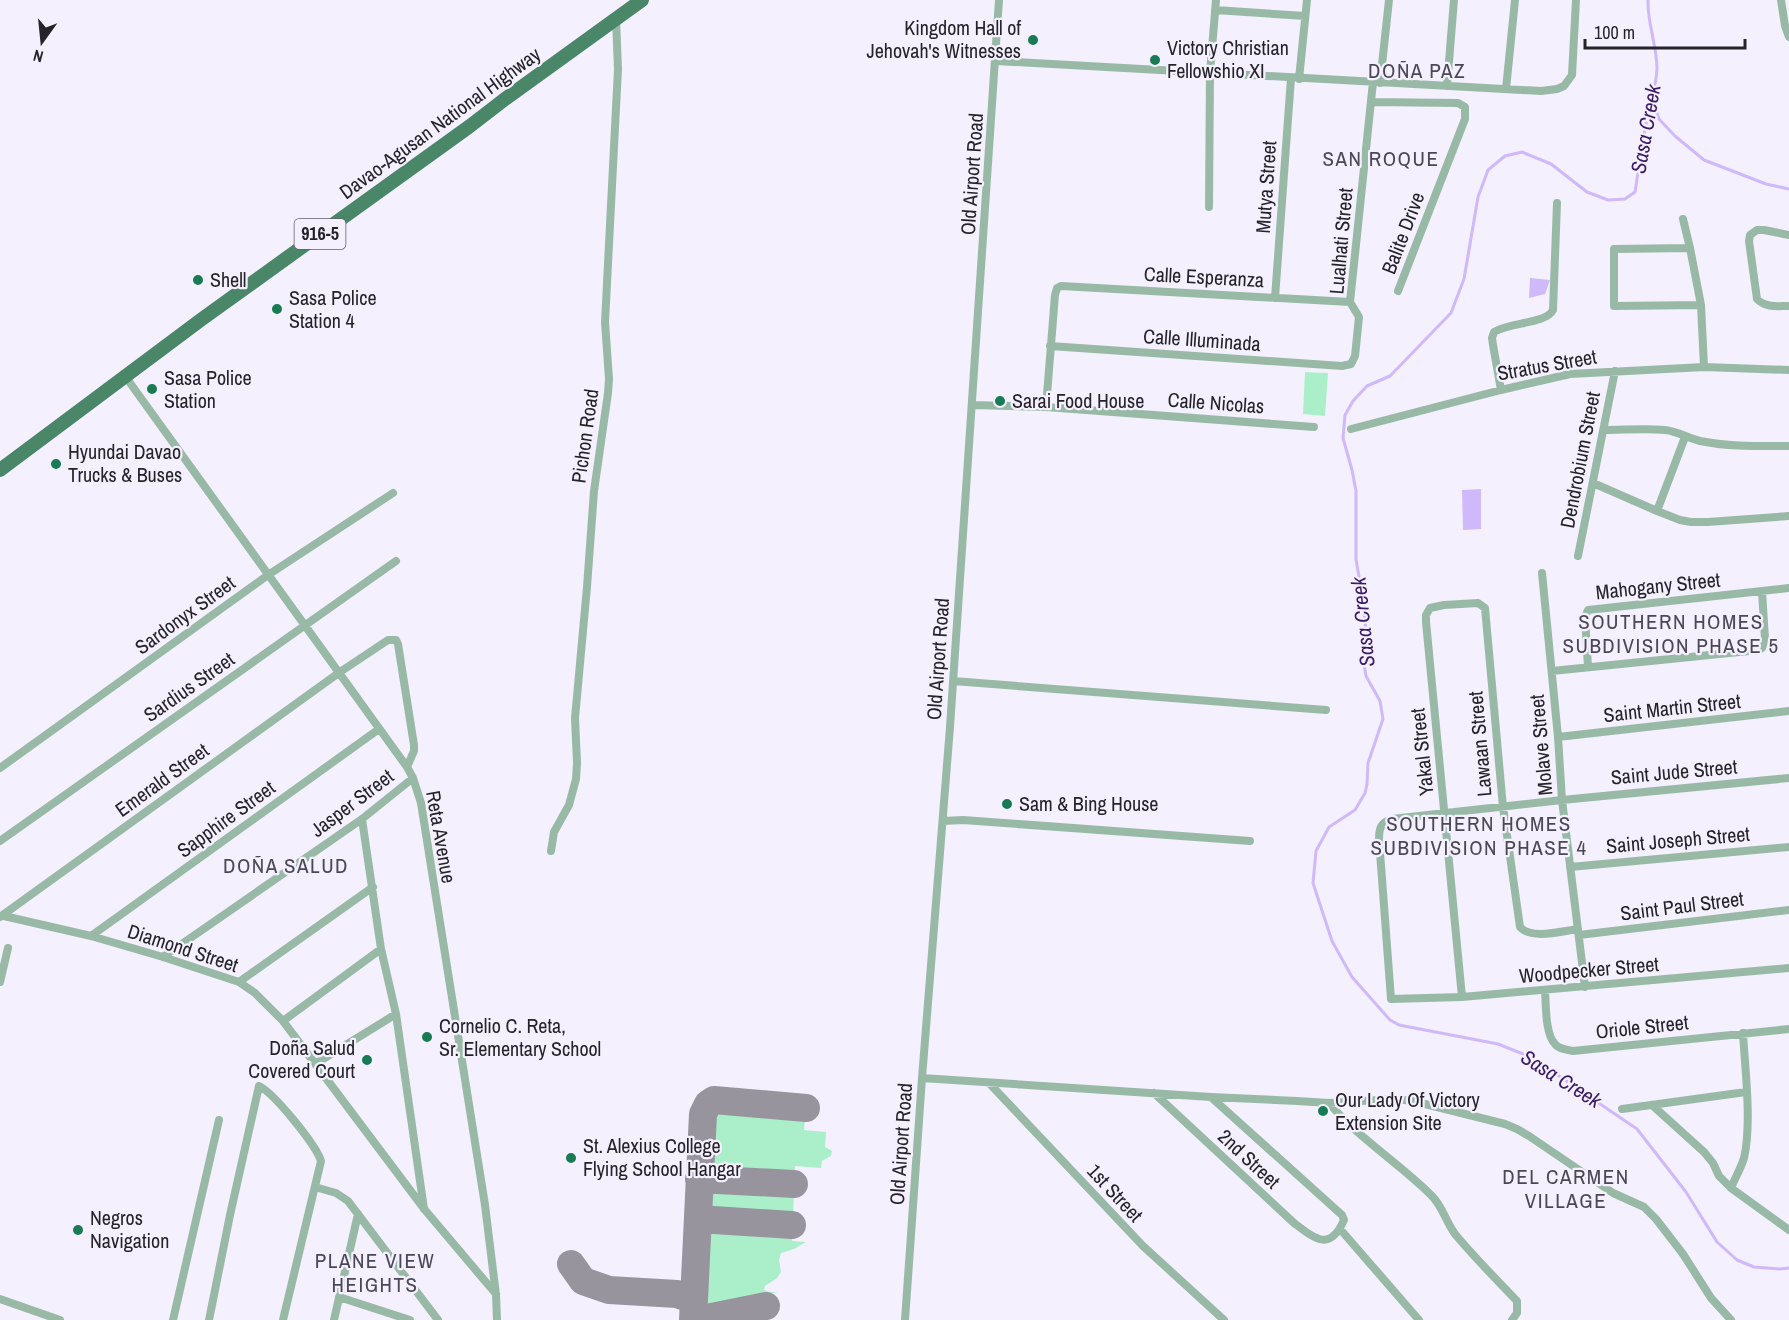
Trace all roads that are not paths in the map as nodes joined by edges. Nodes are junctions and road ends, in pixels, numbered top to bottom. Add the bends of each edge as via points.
1 (642, 0) edge
2 (999, 0) edge
3 (1216, 0) edge
4 (1307, 0) edge
5 (1389, 0) edge
6 (1454, 0) edge
7 (1515, 0) edge
8 (1576, 0) edge
9 (1781, 0) edge
10 (1215, 10) junction
11 (1305, 16) junction
12 (616, 19) junction
13 (1789, 37) edge
14 (996, 61) junction
15 (1210, 73) junction
16 (1295, 78) junction
17 (1377, 82) junction
18 (1447, 86) junction
19 (1506, 89) junction
20 (1371, 102) junction
21 (1557, 203) dead end
22 (1209, 207) dead end
23 (1683, 219) dead end
24 (1789, 235) edge
25 (1690, 248) junction
26 (1398, 291) dead end
27 (1275, 298) junction
28 (1350, 302) junction
29 (1701, 305) junction
30 (1789, 306) edge
31 (1050, 346) junction
32 (1352, 364) joint
33 (1704, 367) junction
34 (1615, 370) junction
35 (1789, 370) edge
36 (125, 376) junction
37 (1501, 390) junction
38 (972, 405) junction
39 (1046, 406) junction
40 (1314, 428) dead end
41 (1352, 429) dead end
42 (1604, 430) junction
43 (1685, 437) junction
44 (1789, 446) edge
45 (0, 470) edge
46 (1593, 483) junction
47 (393, 493) dead end
48 (1657, 511) junction
49 (1789, 516) edge
50 (1578, 556) dead end
51 (396, 561) dead end
52 (1542, 573) dead end
53 (268, 575) junction
54 (1789, 588) edge
55 (1762, 591) junction
56 (1482, 604) joint
57 (305, 625) junction
58 (1588, 667) junction
59 (1552, 671) junction
60 (340, 672) junction
61 (953, 681) junction
62 (1326, 710) dead end
63 (1789, 711) edge
64 (379, 729) junction
65 (1558, 737) junction
66 (407, 767) junction
67 (0, 768) edge
68 (413, 778) junction
69 (1789, 778) edge
70 (1562, 800) junction
71 (1503, 807) junction
72 (1445, 812) junction
73 (362, 819) junction
74 (943, 821) junction
75 (0, 841) edge
76 (1250, 841) dead end
77 (1789, 847) edge
78 (551, 851) dead end
79 (1570, 867) junction
80 (373, 887) junction
81 (1789, 910) edge
82 (2, 917) edge
83 (1578, 932) junction
84 (92, 936) junction
85 (8, 948) dead end
86 (381, 949) junction
87 (163, 957) junction
88 (1789, 968) edge
89 (0, 982) edge
90 (239, 982) junction
91 (1585, 987) junction
92 (1545, 990) junction
93 (1462, 997) junction
94 (1392, 999) joint
95 (396, 1014) junction
96 (282, 1021) junction
97 (1789, 1029) edge
98 (1743, 1033) junction
99 (315, 1064) junction
100 (922, 1078) junction
101 (989, 1083) junction
102 (1746, 1092) junction
103 (1154, 1093) junction
104 (1212, 1097) junction
105 (1329, 1102) junction
106 (1652, 1105) junction
107 (1622, 1108) dead end
108 (219, 1120) dead end
109 (315, 1187) junction
110 (1731, 1188) junction
111 (425, 1210) junction
112 (358, 1214) junction
113 (1340, 1229) junction
114 (1789, 1230) edge
115 (496, 1294) junction
116 (339, 1297) junction
117 (0, 1299) edge
118 (32, 1310) junction
119 (30, 1320) edge
120 (60, 1320) edge
121 (173, 1320) edge
122 (209, 1320) edge
123 (283, 1320) edge
124 (334, 1320) edge
125 (410, 1320) edge
126 (438, 1320) edge
127 (497, 1320) edge
128 (905, 1320) edge
129 (1224, 1320) edge
130 (1419, 1320) edge
131 (1512, 1320) edge
132 (1731, 1320) edge

1 - 12 main road, Davao-Agusan National Highway / 916-5
2 - 14 street, Old Airport Road
3 - 10 street
4 - 11 street, Mutya Street
5 - 17 street, Lualhati Street
6 - 18 street
7 - 19 street
8 - 19 street via 1572,75 1568,82 1557,89 1541,91
9 - 13 street
10 - 11 street
10 - 15 street
11 - 16 street, Mutya Street
12 - 36 main road, Davao-Agusan National Highway / 916-5
12 - 78 street, Pichon Road via 618,69 605,322 608,393 594,491 575,718 576,778 569,806 554,832
14 - 15 street
14 - 38 street, Old Airport Road
15 - 16 street
15 - 22 street
16 - 17 street
16 - 27 street, Mutya Street
17 - 18 street
17 - 20 street, Lualhati Street
18 - 19 street
20 - 26 street, Balite Drive via 1458,103 1465,107 1465,119
20 - 28 street, Lualhati Street
21 - 37 street via 1553,310 1548,317 1504,326 1494,332
23 - 25 street
24 - 30 street via 1757,230 1750,234 1749,249 1757,299 1769,306
25 - 29 street
25 - 29 street via 1614,249 1614,306
27 - 28 street, Calle Esperanza
27 - 31 street, Calle Esperanza via 1057,288
28 - 32 street, Lualhati Street via 1359,317
29 - 33 street
31 - 32 street, Calle Illuminada
31 - 39 street
33 - 34 street, Stratus Street
33 - 35 street, Stratus Street
34 - 37 street, Stratus Street via 1570,374
34 - 42 street, Dendrobium Street
36 - 45 main road, Davao-Agusan National Highway / 916-5
36 - 53 street, Reta Avenue
37 - 41 street, Stratus Street
38 - 39 street, Calle Nicolas
38 - 61 street, Old Airport Road
39 - 40 street, Calle Nicolas
42 - 43 street via 1663,430
42 - 46 street, Dendrobium Street
43 - 44 street via 1725,444
43 - 48 street
46 - 48 street
46 - 50 street, Dendrobium Street
47 - 53 street, Sardonyx Street
48 - 49 street via 1691,522
51 - 57 street, Sardius Street
52 - 59 street, Molave Street
53 - 57 street, Reta Avenue
53 - 67 street, Sardonyx Street
54 - 55 street, Mahogany Street
55 - 58 street, Mahogany Street via 1588,610
55 - 58 street via 1765,639 1759,650
56 - 71 street, Lawaan Street
56 - 72 street, Yakal Street via 1434,606 1427,610
57 - 60 street, Reta Avenue
57 - 75 street, Sardius Street
58 - 59 street
59 - 65 street, Molave Street
60 - 64 street, Reta Avenue
60 - 66 street, Emerald Street via 385,641 396,640 414,745
60 - 82 street, Emerald Street
61 - 62 street
61 - 74 street, Old Airport Road
63 - 65 street, Saint Martin Street
64 - 66 street, Reta Avenue
64 - 84 street, Sapphire Street
65 - 70 street, Molave Street
66 - 68 street, Reta Avenue
68 - 73 street, Jasper Street
68 - 115 street, Reta Avenue via 485,1205
69 - 70 street, Saint Jude Street
70 - 71 street, Saint Jude Street
70 - 79 street, Molave Street
71 - 72 street, Saint Jude Street
71 - 83 street, Lawaan Street via 1520,927 1534,934
72 - 93 street, Yakal Street
72 - 94 street, Saint Jude Street via 1385,821 1379,832
73 - 80 street
73 - 87 street, Jasper Street
74 - 76 street
74 - 100 street, Old Airport Road
77 - 79 street, Saint Joseph Street
79 - 83 street, Molave Street
80 - 86 street
80 - 90 street
81 - 83 street, Saint Paul Street
82 - 84 street, Diamond Street
83 - 91 street, Molave Street
84 - 87 street, Diamond Street
85 - 89 street
86 - 95 street
86 - 96 street
87 - 90 street, Diamond Street
88 - 91 street, Woodpecker Street
90 - 96 street, Diamond Street
91 - 92 street, Woodpecker Street
92 - 93 street, Woodpecker Street
92 - 98 street, Oriole Street via 1549,1032 1561,1049 1573,1051
93 - 94 street, Woodpecker Street
95 - 99 street
95 - 111 street
96 - 99 street, Diamond Street
97 - 98 street, Oriole Street
98 - 102 street
99 - 111 street, Diamond Street
100 - 101 street
100 - 128 street, Old Airport Road
101 - 103 street
101 - 129 street, 1st Street via 1143,1246
102 - 106 street
102 - 110 street via 1746,1148
103 - 104 street
103 - 113 street, 2nd Street via 1294,1223 1322,1241
104 - 105 street
104 - 113 street via 1339,1211 1344,1220
105 - 131 street via 1343,1120 1436,1200 1455,1233 1517,1301 1517,1313
105 - 132 street via 1413,1101 1517,1129 1600,1185 1644,1207
106 - 107 street
106 - 110 street via 1704,1152
108 - 121 street
109 - 112 street via 343,1196
109 - 122 street via 320,1155 274,1096 259,1086
109 - 123 street
110 - 114 street
111 - 115 street, Diamond Street
112 - 116 street
112 - 126 street
113 - 130 street
115 - 127 street, Reta Avenue
116 - 124 street
116 - 125 street
117 - 118 street
118 - 119 street
118 - 120 street

